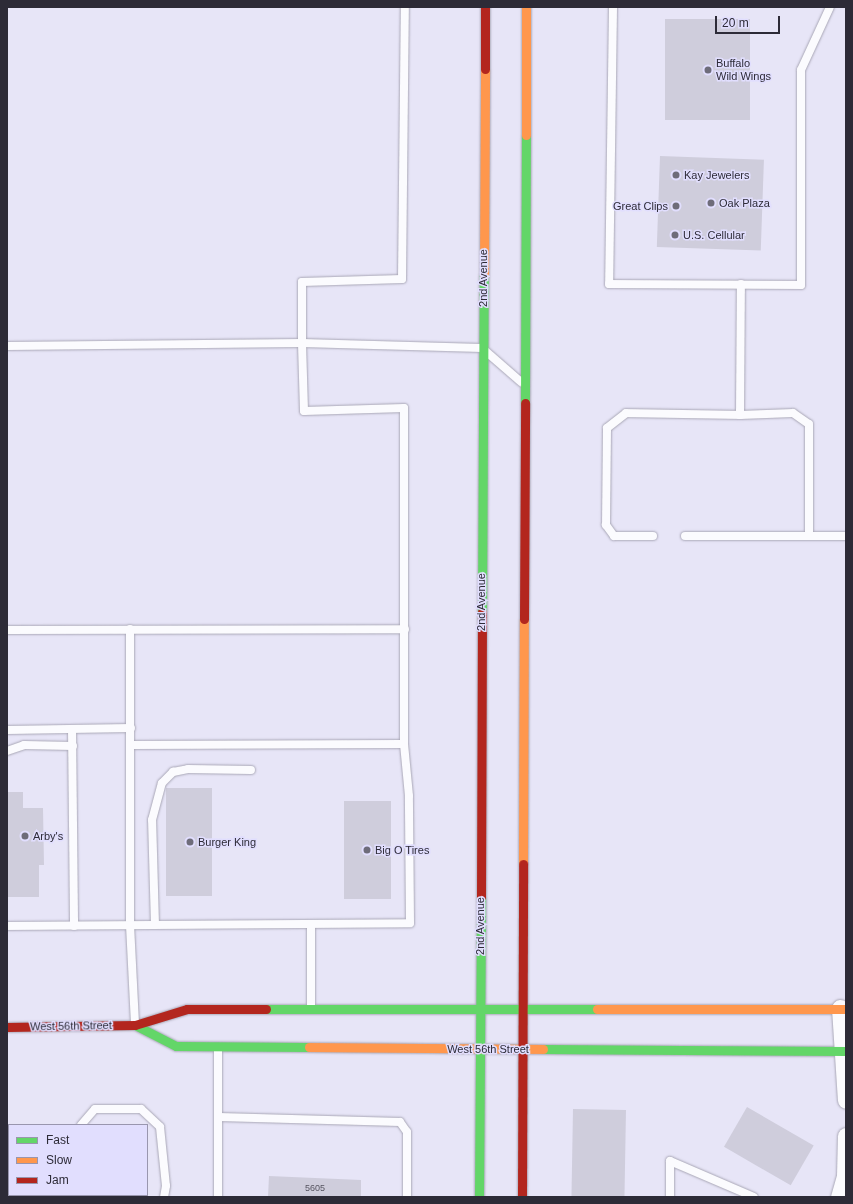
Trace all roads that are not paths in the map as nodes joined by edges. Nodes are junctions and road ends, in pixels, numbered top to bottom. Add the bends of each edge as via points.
1 (405, 7) edge
2 (485, 7) edge
3 (526, 7) edge
4 (613, 7) edge
5 (830, 7) edge
6 (741, 284) junction
7 (302, 343) junction
8 (7, 346) edge
9 (482, 348) junction
10 (525, 386) junction
11 (740, 414) junction
12 (652, 536) dead end
13 (685, 536) dead end
14 (809, 536) junction
15 (846, 536) edge
16 (130, 629) junction
17 (405, 629) junction
18 (7, 630) edge
19 (131, 728) junction
20 (72, 729) junction
21 (7, 730) edge
22 (404, 744) junction
23 (130, 745) junction
24 (73, 746) junction
25 (7, 751) edge
26 (251, 770) dead end
27 (311, 924) junction
28 (130, 925) junction
29 (155, 925) junction
30 (7, 926) edge
31 (74, 926) junction
32 (311, 1007) junction
33 (480, 1007) junction
34 (523, 1007) junction
35 (843, 1008) edge
36 (135, 1025) junction
37 (7, 1027) edge
38 (218, 1048) junction
39 (479, 1049) junction
40 (523, 1049) junction
41 (845, 1051) edge
42 (846, 1100) edge
43 (220, 1117) junction
44 (82, 1124) edge
45 (846, 1136) edge
46 (164, 1197) edge
47 (218, 1197) edge
48 (407, 1197) edge
49 (480, 1197) edge
50 (522, 1197) edge
51 (670, 1197) edge
52 (754, 1197) edge
53 (839, 1197) edge

1 - 7 lane via 402,279 302,282
2 - 9 main road, 2nd Avenue
3 - 10 main road
4 - 6 lane via 609,284
5 - 6 lane via 801,70 801,285
6 - 11 lane
7 - 8 lane
7 - 9 lane
7 - 17 lane via 304,411 404,408
9 - 10 lane
9 - 33 main road, 2nd Avenue
10 - 34 main road
11 - 12 lane via 626,413 607,428 606,525 614,536
11 - 14 lane via 793,413 809,424
13 - 14 lane
14 - 15 lane
16 - 17 lane
16 - 18 lane
16 - 19 lane
17 - 22 lane
19 - 20 lane
19 - 23 lane
20 - 21 lane
20 - 24 lane
22 - 23 lane
22 - 27 lane via 409,796 410,924
23 - 28 lane
24 - 25 lane via 24,745
24 - 31 lane
26 - 29 lane via 188,768 173,772 162,783 152,820
27 - 29 lane
27 - 32 lane
28 - 29 lane
28 - 31 lane
28 - 36 lane
30 - 31 lane
32 - 33 main road, West 56th Street
32 - 36 main road, West 56th Street via 187,1009
33 - 34 main road, West 56th Street
33 - 39 main road, 2nd Avenue
34 - 35 main road, West 56th Street
34 - 40 main road
35 - 41 street
36 - 37 main road, West 56th Street
36 - 38 main road, West 56th Street via 176,1046
38 - 39 main road, West 56th Street
38 - 43 lane
39 - 40 main road, West 56th Street
39 - 49 main road, 2nd Avenue
40 - 41 main road, West 56th Street
40 - 50 main road
41 - 42 street
43 - 47 lane
43 - 48 lane via 400,1122 407,1132
44 - 46 lane via 95,1110 141,1110 160,1127 166,1186
45 - 53 street via 845,1176
51 - 52 lane via 670,1161

